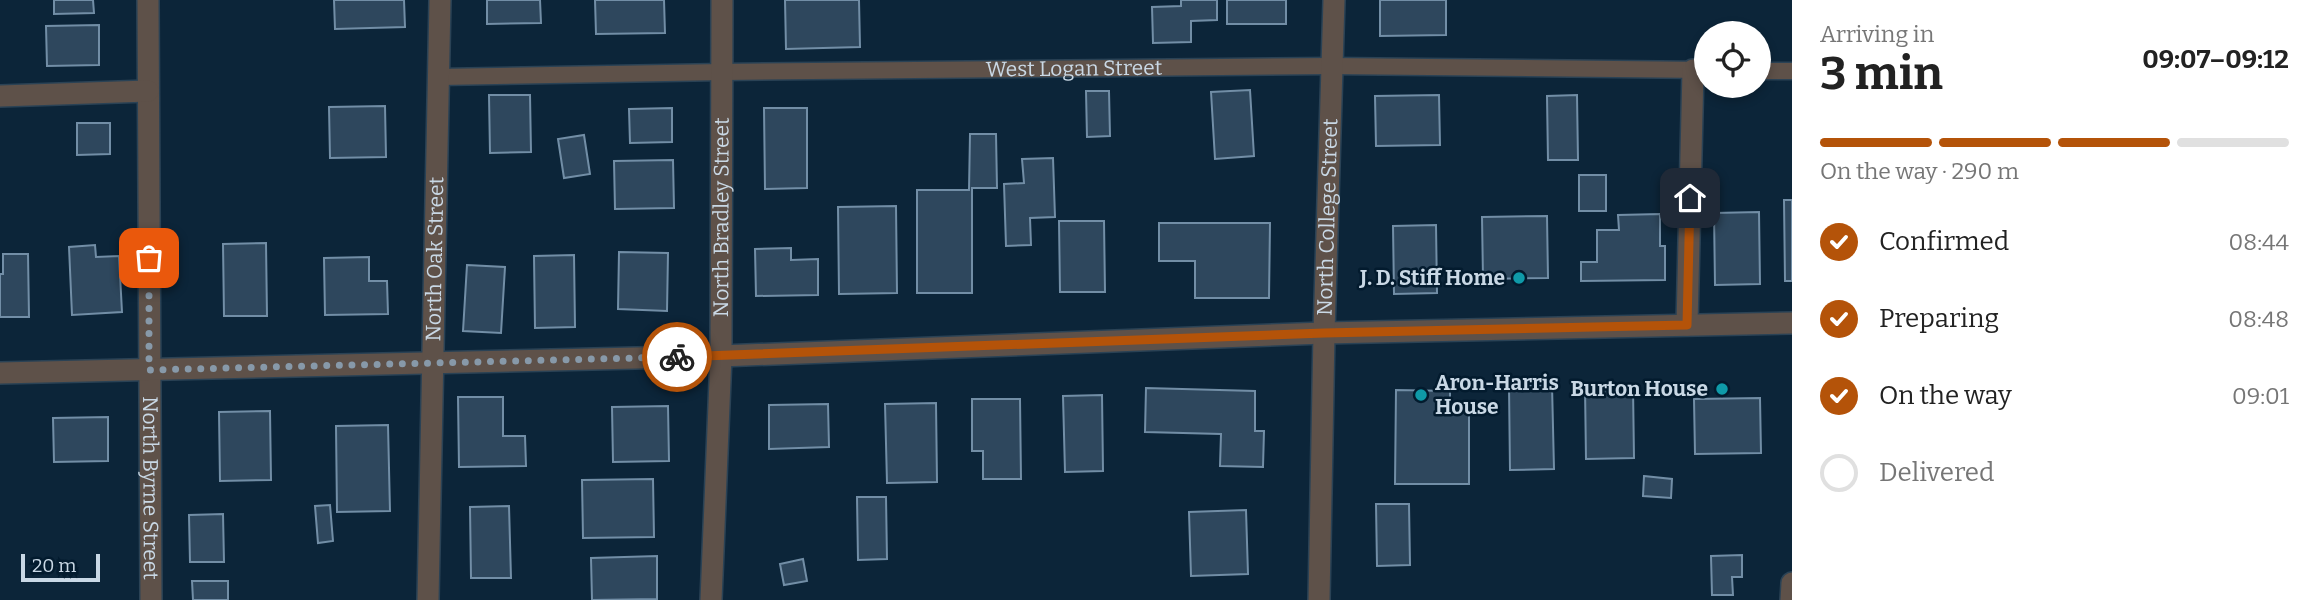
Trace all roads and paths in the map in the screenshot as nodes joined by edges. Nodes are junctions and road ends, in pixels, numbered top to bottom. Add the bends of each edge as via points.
1 (148, 0) edge
2 (440, 0) edge
3 (722, 0) edge
4 (1334, 0) edge
5 (1332, 66) junction
6 (1694, 70) edge
7 (1771, 71) edge
8 (1792, 71) edge
9 (723, 72) junction
10 (440, 77) junction
11 (148, 91) junction
12 (0, 96) edge
13 (1699, 98) edge
14 (1792, 323) edge
15 (1687, 325) junction
16 (1324, 333) junction
17 (721, 356) junction
18 (434, 363) junction
19 (149, 370) junction
20 (0, 373) edge
21 (1792, 583) edge
22 (151, 600) edge
23 (428, 600) edge
24 (711, 600) edge
25 (1319, 600) edge
26 (1791, 600) edge

1 - 11 street, North Byrne Street
2 - 10 street, North Oak Street
3 - 9 street, North Bradley Street
4 - 5 street, North College Street
5 - 6 lane, West Logan Street
5 - 9 lane, West Logan Street
5 - 16 street, North College Street
7 - 8 lane
9 - 10 lane, West Logan Street
9 - 17 street, North Bradley Street
10 - 18 street, North Oak Street
11 - 12 street
11 - 19 street, North Byrne Street
13 - 15 street
14 - 15 street
15 - 16 street
16 - 17 street
16 - 25 street, North College Street
17 - 18 street
17 - 24 street, North Bradley Street
18 - 19 street
18 - 23 street, North Oak Street
19 - 20 street
19 - 22 street, North Byrne Street
21 - 26 street

